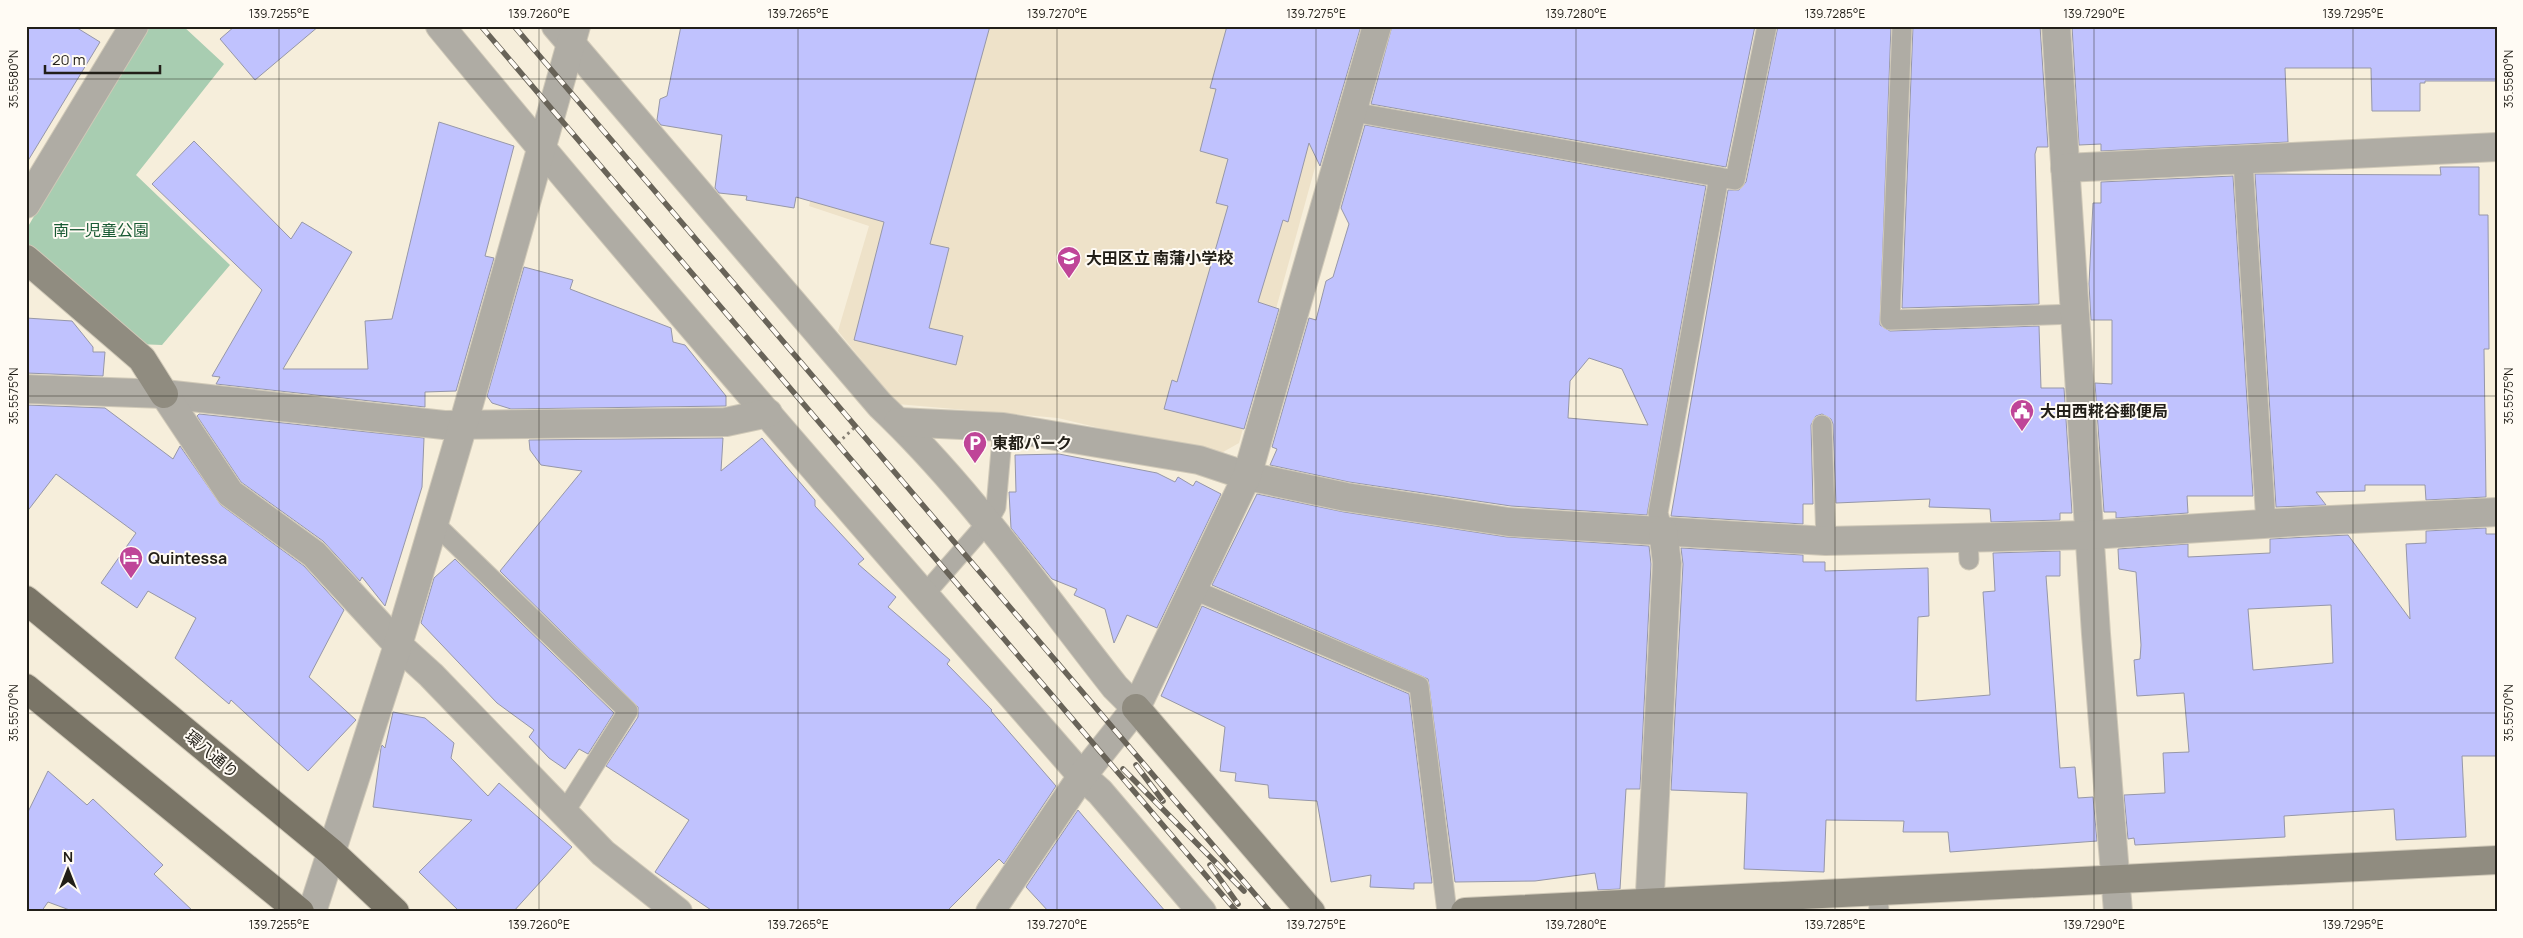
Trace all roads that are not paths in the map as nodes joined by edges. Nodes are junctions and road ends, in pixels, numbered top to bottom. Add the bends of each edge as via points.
1 (134, 26) edge
2 (440, 26) edge
3 (1377, 26) edge
4 (1767, 26) edge
5 (1902, 26) edge
6 (2056, 26) edge
7 (568, 32) edge
8 (1353, 112) junction
9 (2497, 147) edge
10 (541, 149) junction
11 (2243, 162) junction
12 (2065, 168) junction
13 (1719, 177) junction
14 (26, 204) edge
15 (26, 259) edge
16 (2075, 314) junction
17 (26, 389) edge
18 (164, 394) junction
19 (768, 413) junction
20 (889, 414) junction
21 (463, 425) junction
22 (1822, 425) dead end
23 (1003, 427) junction
24 (1247, 476) junction
25 (2497, 512) edge
26 (433, 522) junction
27 (987, 523) junction
28 (2266, 524) junction
29 (1663, 531) junction
30 (2090, 534) junction
31 (1826, 541) junction
32 (1192, 589) junction
33 (924, 596) junction
34 (26, 600) edge
35 (398, 645) junction
36 (26, 688) edge
37 (1136, 708) junction
38 (1082, 776) junction
39 (564, 813) junction
40 (331, 852) junction
41 (2497, 860) edge
42 (2116, 880) junction
43 (1878, 901) edge
44 (1649, 907) edge
45 (1310, 911) edge
46 (300, 912) edge
47 (312, 912) edge
48 (395, 912) edge
49 (678, 912) edge
50 (990, 912) edge
51 (1202, 912) edge
52 (1447, 912) edge
53 (1465, 912) edge
54 (2118, 912) edge

1 - 14 street
2 - 10 street
3 - 8 street
4 - 13 lane via 1735,180
5 - 16 lane via 1890,320
6 - 12 street
7 - 10 street
7 - 20 street
8 - 13 lane
8 - 24 street
9 - 11 street
10 - 19 street
10 - 21 street
11 - 12 street
11 - 28 lane
12 - 16 street
13 - 29 lane via 1658,513
15 - 18 street via 142,359
16 - 30 street
17 - 18 street
18 - 21 street
18 - 35 street via 230,493 314,554
19 - 21 street via 726,422
19 - 33 street
20 - 23 street
20 - 27 street
21 - 26 street
22 - 31 lane
23 - 24 street via 1199,460
23 - 27 lane via 996,507
24 - 29 street via 1346,497 1509,522
24 - 32 street
25 - 28 street
26 - 35 street
26 - 39 lane via 628,711
27 - 33 lane
27 - 37 street via 1115,688
28 - 30 street
29 - 31 street
29 - 44 street via 1667,563
30 - 31 street via 1968,549
30 - 42 street
32 - 37 street
32 - 52 lane via 1419,686
33 - 38 street
34 - 40 main road, 環八通り
35 - 39 street
35 - 40 street
36 - 46 main road
37 - 38 street
37 - 45 street
38 - 50 street
38 - 51 street via 1100,792
39 - 49 street via 603,853
40 - 47 street
40 - 48 main road, 環八通り
41 - 42 street
42 - 43 street
42 - 54 street
43 - 44 street
44 - 53 street

